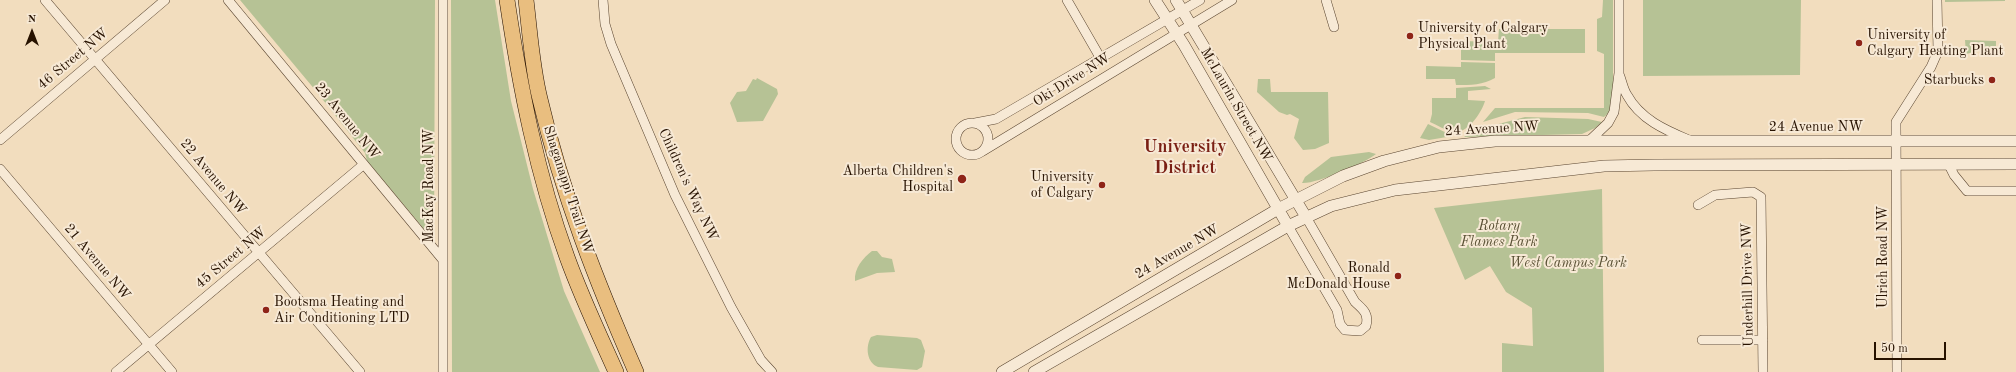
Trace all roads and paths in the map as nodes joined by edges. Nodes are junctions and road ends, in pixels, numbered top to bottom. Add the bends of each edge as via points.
1 (45, 0) edge
2 (165, 0) edge
3 (228, 0) edge
4 (443, 0) edge
5 (507, 0) edge
6 (526, 0) edge
7 (603, 0) edge
8 (1066, 0) edge
9 (1155, 0) edge
10 (1176, 0) edge
11 (1200, 0) edge
12 (1232, 0) edge
13 (1326, 0) edge
14 (1619, 0) edge
15 (1937, 0) edge
16 (1182, 10) junction
17 (1167, 19) junction
18 (1191, 24) junction
19 (1334, 27) dead end
20 (1176, 33) junction
21 (95, 59) junction
22 (1102, 59) junction
23 (1619, 73) junction
24 (975, 123) junction
25 (0, 140) edge
26 (1589, 141) junction
27 (1896, 141) junction
28 (2016, 141) edge
29 (1694, 142) junction
30 (983, 151) junction
31 (1896, 164) junction
32 (1949, 164) junction
33 (2016, 164) edge
34 (363, 165) junction
35 (0, 169) edge
36 (2016, 191) edge
37 (1295, 201) junction
38 (1698, 205) dead end
39 (1278, 209) junction
40 (1306, 218) junction
41 (1288, 226) junction
42 (259, 253) junction
43 (443, 260) junction
44 (1702, 340) dead end
45 (1763, 340) junction
46 (149, 345) junction
47 (116, 372) edge
48 (172, 372) edge
49 (360, 372) edge
50 (443, 372) edge
51 (616, 372) edge
52 (636, 372) edge
53 (772, 372) edge
54 (1002, 372) edge
55 (1034, 372) edge
56 (1763, 372) edge
57 (1897, 372) edge

1 - 21 street, 22 Avenue NW
2 - 21 street, 46 Street NW
3 - 34 street, 23 Avenue NW via 353,149
4 - 43 street, MacKay Road NW
5 - 51 main road, Shaganappi Trail NW via 524,101 566,257
6 - 52 main road, Shaganappi Trail NW via 540,97 558,166 599,286
7 - 53 street, Children's Way NW via 605,24 611,44 672,188 731,307 761,360
8 - 22 street
9 - 17 street, McLaurin Street NW
10 - 16 street, McLaurin Street NW
11 - 16 street, Oki Drive NW
12 - 18 street, Oki Drive NW
13 - 19 street
14 - 23 street
15 - 27 street, Ulrich Road NW via 1938,51 1931,67 1896,122
16 - 17 street, Oki Drive NW
16 - 18 street, McLaurin Street NW
17 - 20 street, McLaurin Street NW
17 - 22 street, Oki Drive NW
18 - 20 street, Oki Drive NW
18 - 37 street, McLaurin Street NW
20 - 30 street, Oki Drive NW
20 - 39 street, McLaurin Street NW
21 - 25 street, 46 Street NW
21 - 42 street, 22 Avenue NW
22 - 24 street, Oki Drive NW via 996,119
23 - 26 street via 1614,112 1608,123
23 - 29 street via 1627,95 1638,109 1658,127
24 - 30 street via 987,132 988,142
24 - 30 street via 960,128 956,143 968,154
26 - 29 street, 24 Avenue NW
26 - 37 street, 24 Avenue NW via 1495,141 1439,147 1384,161 1347,175
27 - 28 street, 24 Avenue NW
27 - 29 street, 24 Avenue NW
27 - 31 street, Ulrich Road NW
31 - 32 street
31 - 40 street via 1604,166 1395,190 1330,206
31 - 57 street, Ulrich Road NW
32 - 33 street
32 - 36 street via 1957,180 1967,191
34 - 42 street, 45 Street NW
34 - 43 street, 23 Avenue NW
35 - 46 street, 21 Avenue NW
37 - 39 street, 24 Avenue NW
37 - 40 street, McLaurin Street NW
38 - 45 street, Underhill Drive NW via 1715,195 1753,192 1761,197
39 - 41 street, McLaurin Street NW
39 - 54 street, 24 Avenue NW
40 - 41 street
40 - 41 street via 1356,302 1368,317 1366,326 1360,331 1345,330 1340,324 1337,310
41 - 55 street
42 - 46 street, 45 Street NW
42 - 49 street, 22 Avenue NW
43 - 50 street, MacKay Road NW
44 - 45 street
45 - 56 street, Underhill Drive NW
46 - 47 street, 45 Street NW
46 - 48 street, 21 Avenue NW

